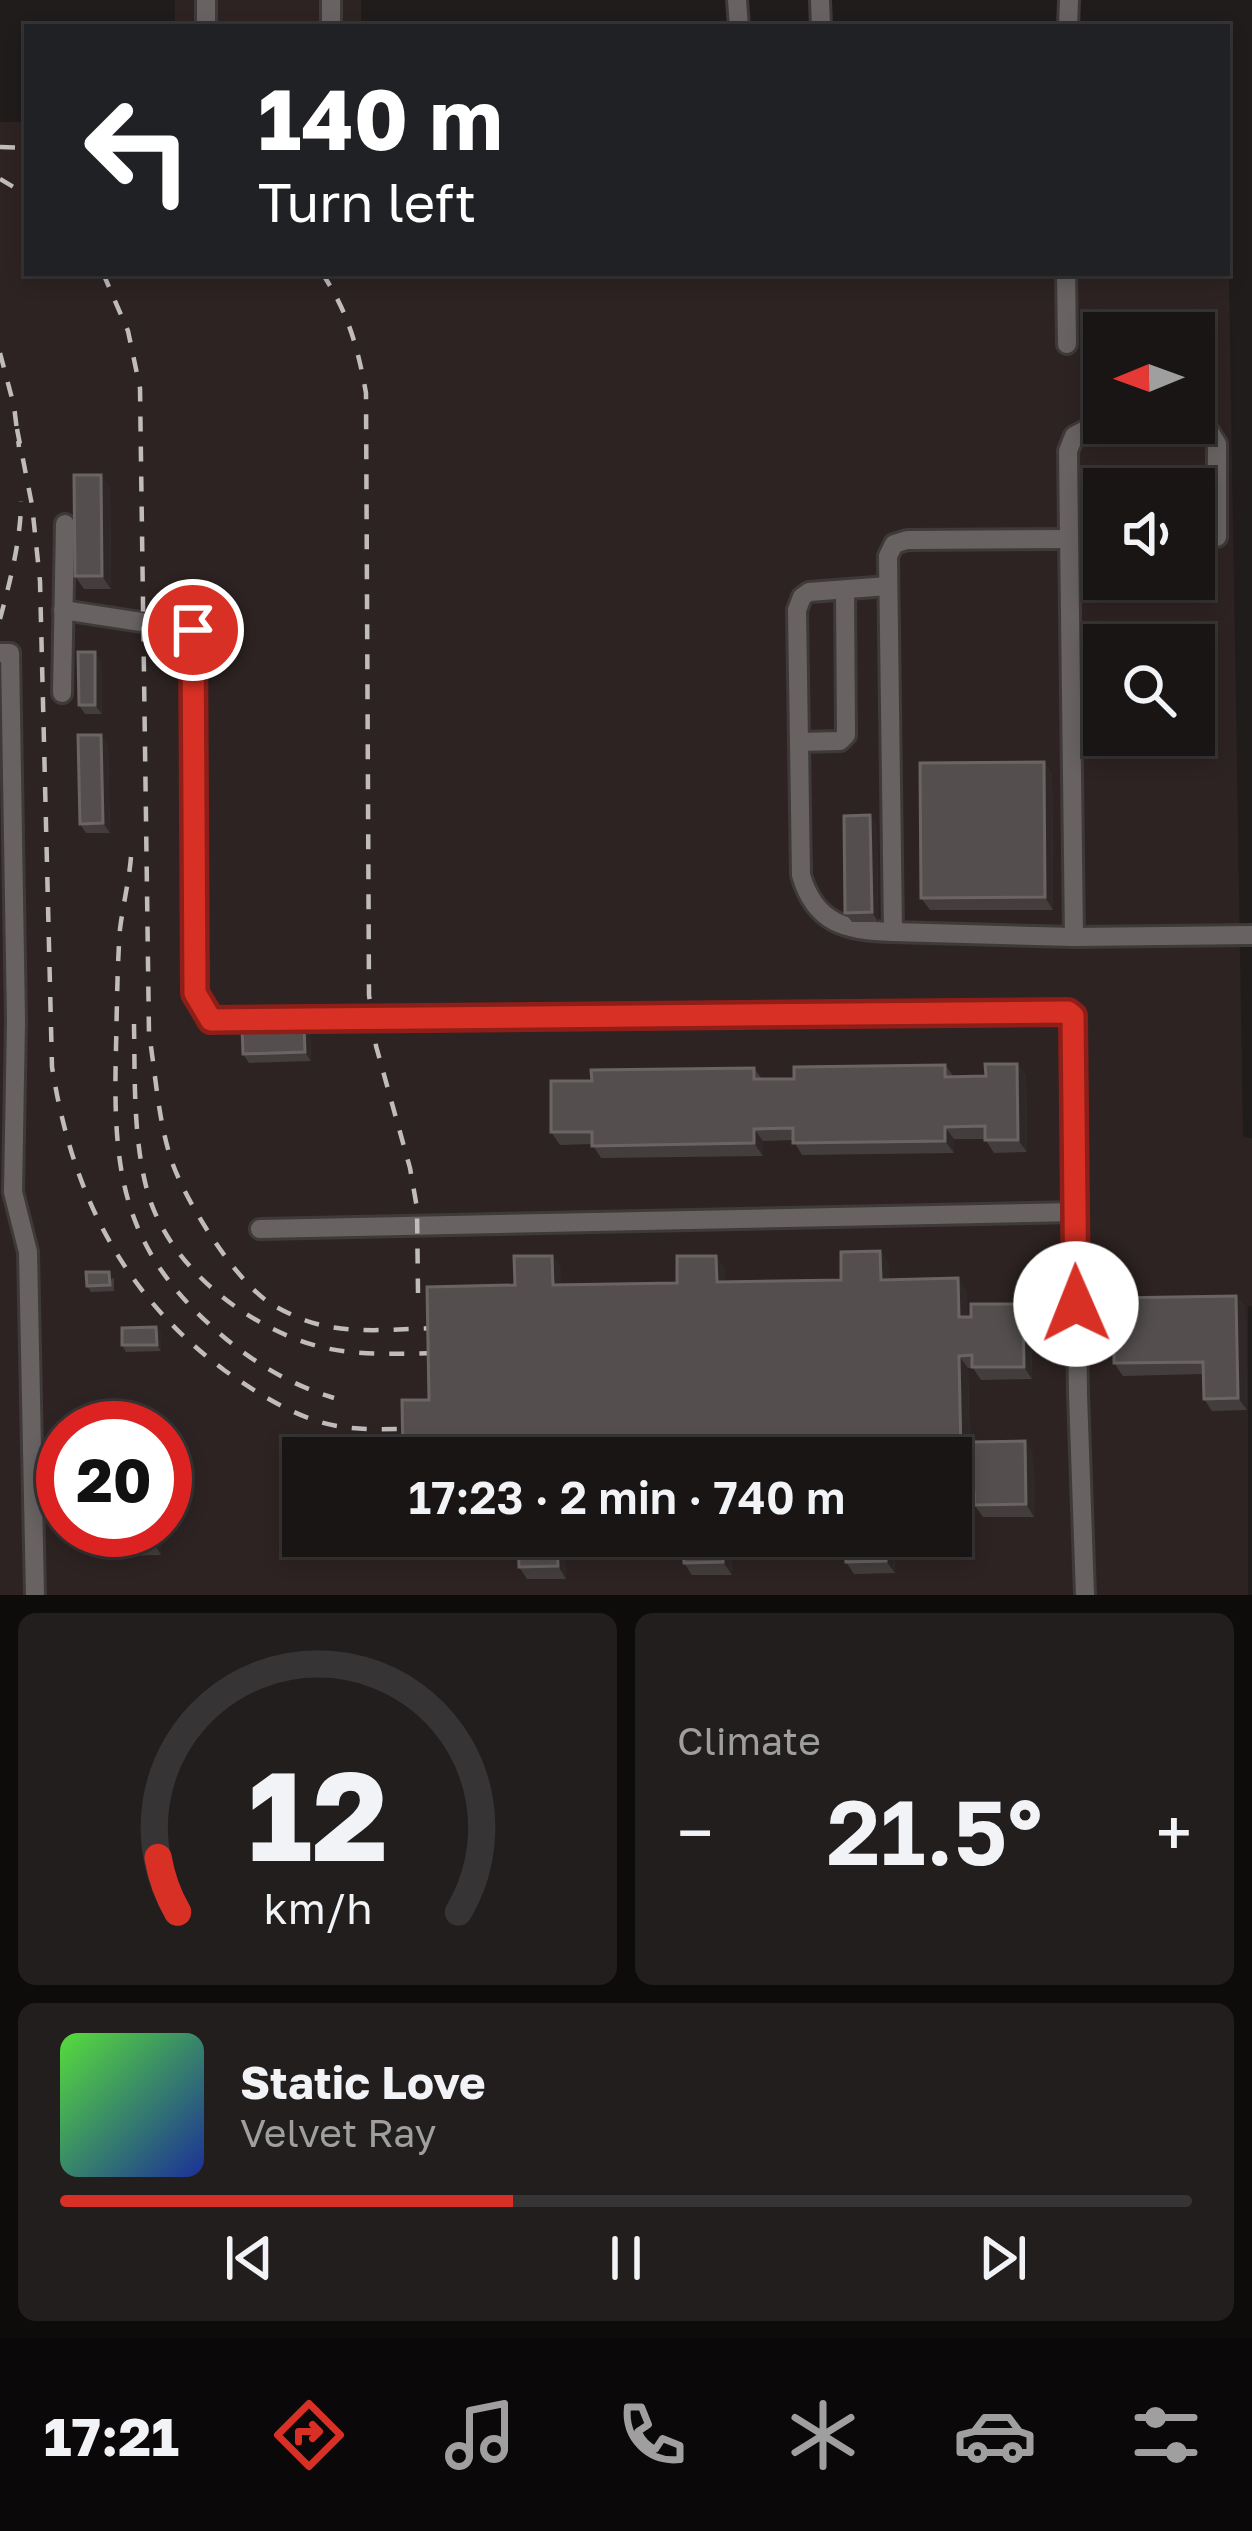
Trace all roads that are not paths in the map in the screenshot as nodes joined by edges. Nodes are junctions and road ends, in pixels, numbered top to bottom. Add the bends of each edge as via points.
1 (1066, 276) edge
2 (1067, 344) dead end
3 (65, 524) dead end
4 (1217, 537) dead end
5 (1070, 539) junction
6 (888, 586) junction
7 (845, 590) junction
8 (63, 610) junction
9 (0, 653) edge
10 (62, 693) dead end
11 (799, 742) junction
12 (893, 932) junction
13 (1252, 935) edge
14 (1074, 937) junction
15 (8, 1022) edge
16 (1075, 1212) junction
17 (260, 1229) dead end
18 (35, 1595) edge
19 (1085, 1595) edge

1 - 2 lane
3 - 8 lane
4 - 5 lane via 1209,430 1089,428 1068,451
5 - 6 lane via 907,540 888,556
5 - 14 lane
6 - 7 lane
6 - 12 lane
7 - 11 lane via 809,592 797,610
7 - 11 lane via 846,735
8 - 10 lane
8 - 16 lane via 193,630 195,993 211,1020 1068,1012
9 - 15 lane via 10,653
11 - 12 lane via 806,893 844,927
12 - 14 lane
13 - 14 lane
15 - 18 lane via 14,1192 28,1252
16 - 17 lane
16 - 19 lane

